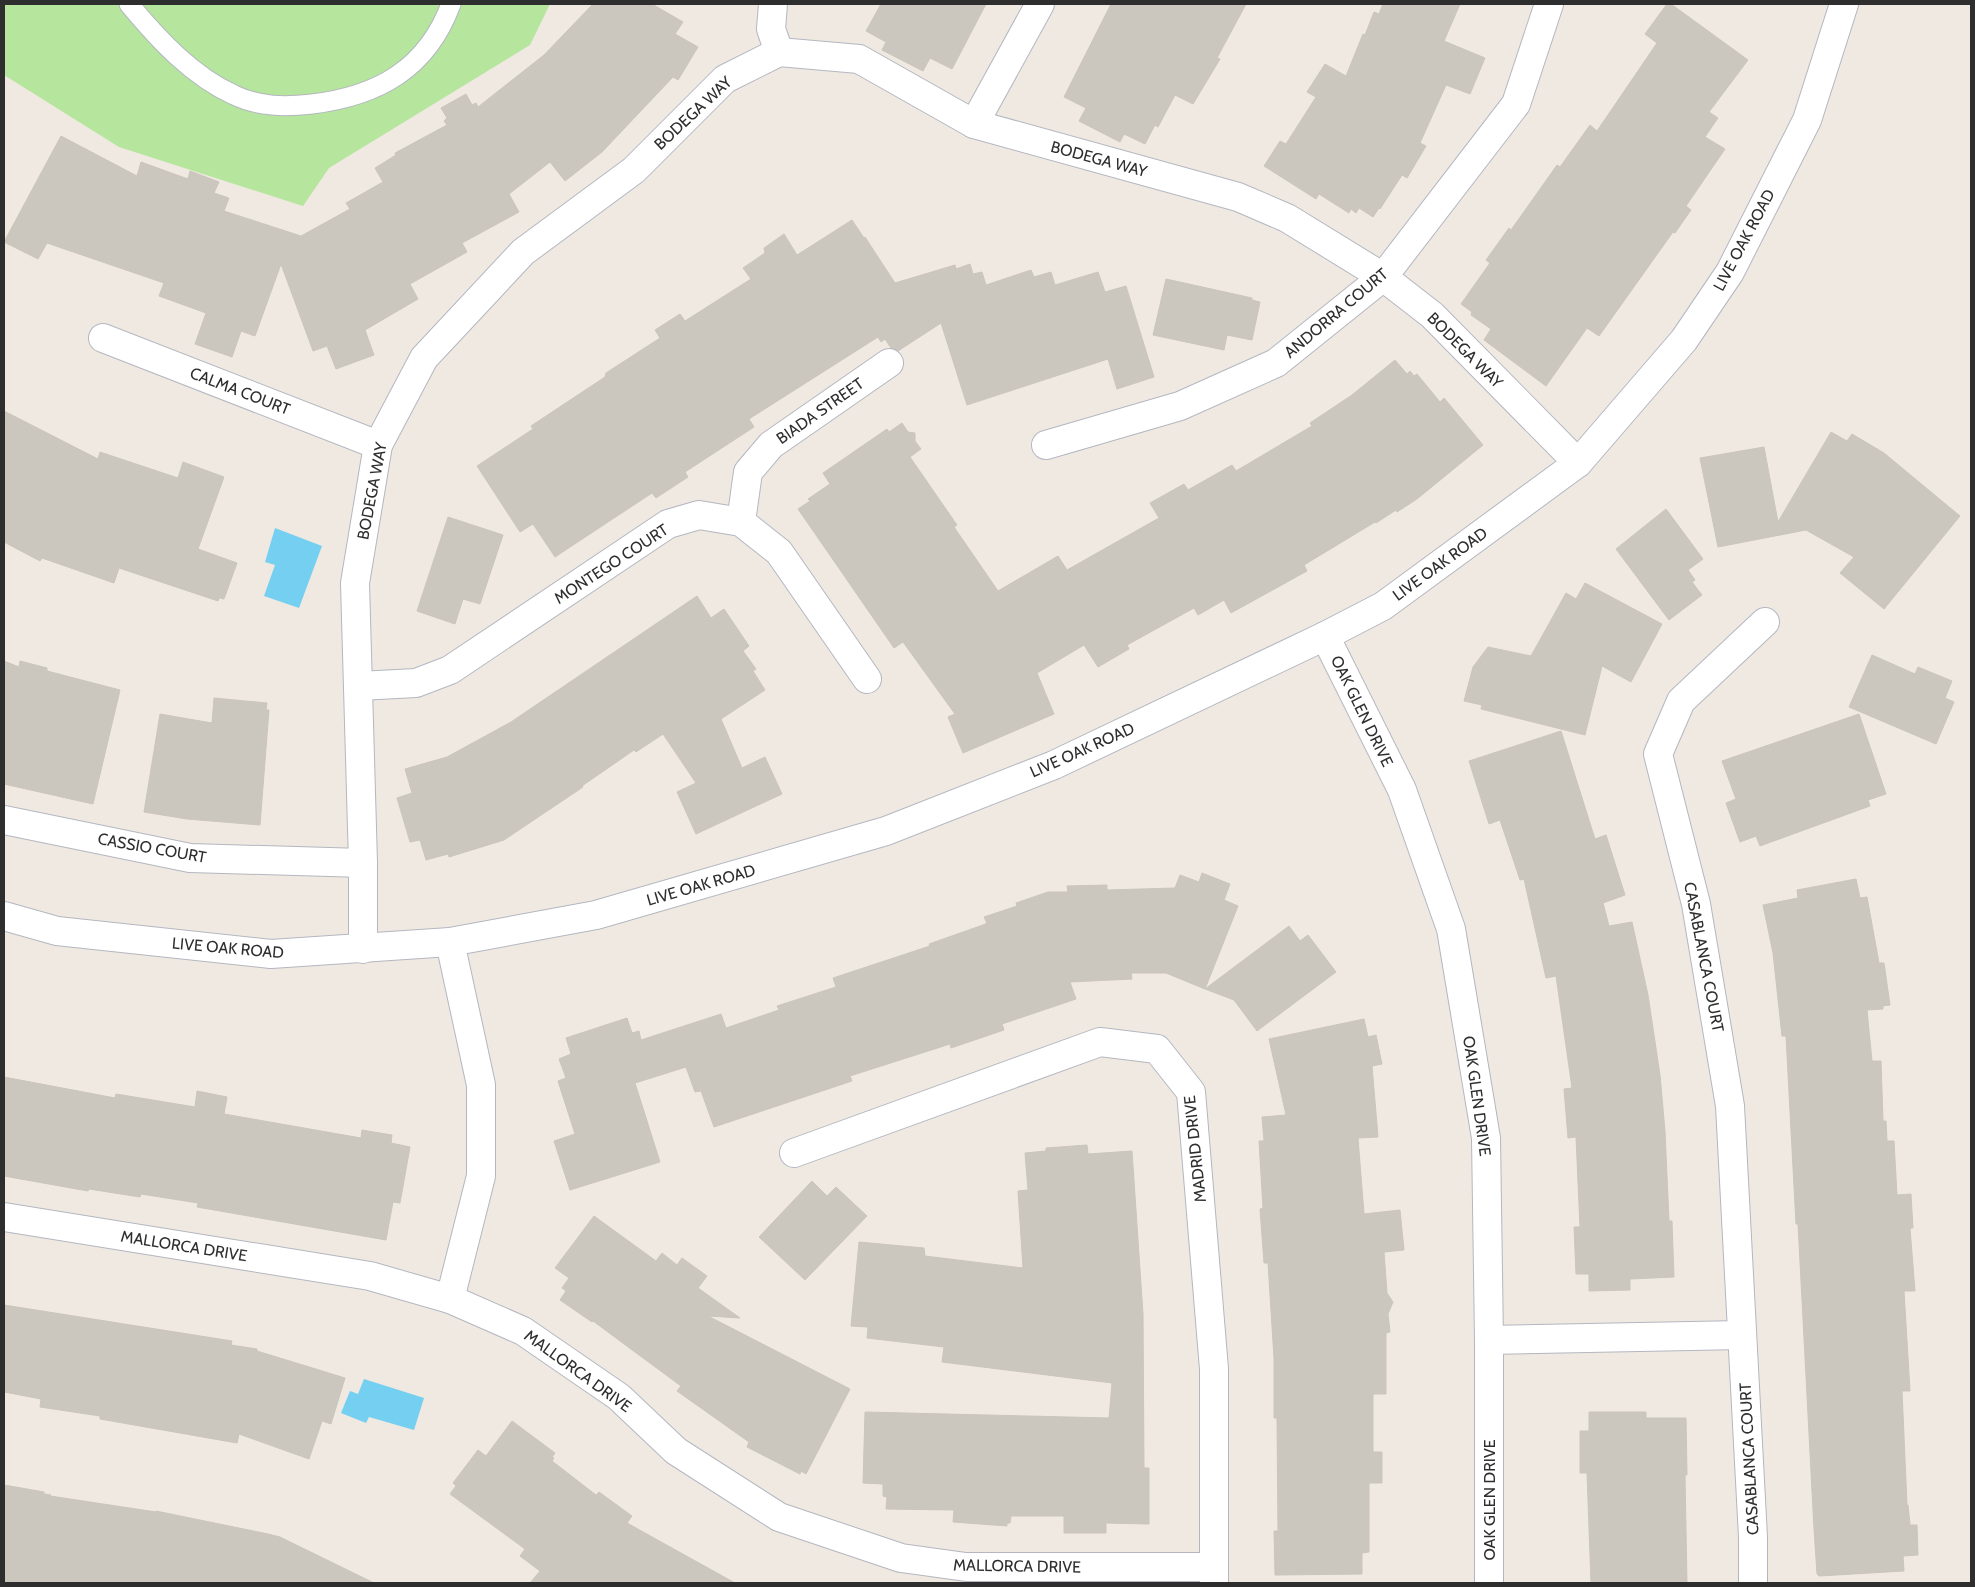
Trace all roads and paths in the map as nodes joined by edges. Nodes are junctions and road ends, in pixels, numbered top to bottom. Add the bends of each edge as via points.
1 (129, 4) edge
2 (451, 4) edge
3 (773, 4) edge
4 (1040, 4) edge
5 (1549, 4) edge
6 (1844, 4) edge
7 (779, 52) junction
8 (974, 124) junction
9 (1383, 277) junction
10 (103, 338) dead end
11 (890, 363) dead end
12 (378, 445) junction
13 (1046, 445) dead end
14 (1578, 463) junction
15 (741, 522) junction
16 (1765, 622) dead end
17 (1325, 636) junction
18 (867, 679) dead end
19 (359, 686) junction
20 (4, 820) edge
21 (363, 863) junction
22 (4, 916) edge
23 (450, 942) junction
24 (363, 949) junction
25 (794, 1153) dead end
26 (4, 1217) edge
27 (450, 1299) junction
28 (1742, 1336) junction
29 (1489, 1340) junction
30 (1214, 1575) edge
31 (1489, 1583) edge
32 (1753, 1583) edge

1 - 2 lane via 172,50 212,84 253,103 293,106 330,102 383,85 424,52
3 - 7 street via 771,29
4 - 8 street
5 - 9 street, ANDORRA COURT via 1516,104
6 - 14 street, LIVE OAK ROAD via 1807,120 1730,272 1684,340
7 - 8 street, BODEGA WAY via 859,59
7 - 12 street, BODEGA WAY via 725,79 634,170 523,252 424,358
8 - 9 street, BODEGA WAY via 1238,197 1287,218
9 - 13 street, ANDORRA COURT via 1276,363 1180,406
9 - 14 street, BODEGA WAY via 1432,315
10 - 12 street, CALMA COURT
11 - 15 street, BIADA STREET via 771,445 748,472
12 - 19 street, BODEGA WAY via 355,583
14 - 17 street, LIVE OAK ROAD via 1383,606
15 - 18 street via 779,552
15 - 19 street, MONTEGO COURT via 699,516 668,524 450,670 416,683
16 - 28 street, CASABLANCA COURT via 1681,701 1658,754 1696,904 1730,1106
17 - 23 street, LIVE OAK ROAD via 1054,765 886,831 596,915
17 - 29 street, OAK GLEN DRIVE via 1402,790 1451,929 1486,1138
19 - 21 street, BODEGA WAY
20 - 21 street, CASSIO COURT via 190,858
21 - 24 street, BODEGA WAY
22 - 24 street, LIVE OAK ROAD via 57,931 271,954
23 - 24 street, LIVE OAK ROAD
23 - 27 street via 481,1085 481,1176
25 - 30 street, MADRID DRIVE via 1100,1042 1157,1049 1192,1092 1214,1369
26 - 27 street, MALLORCA DRIVE via 370,1276
27 - 30 street, MALLORCA DRIVE via 523,1331 618,1397 676,1451 779,1517 901,1558 966,1567
28 - 29 street
28 - 32 street, CASABLANCA COURT
29 - 31 street, OAK GLEN DRIVE

